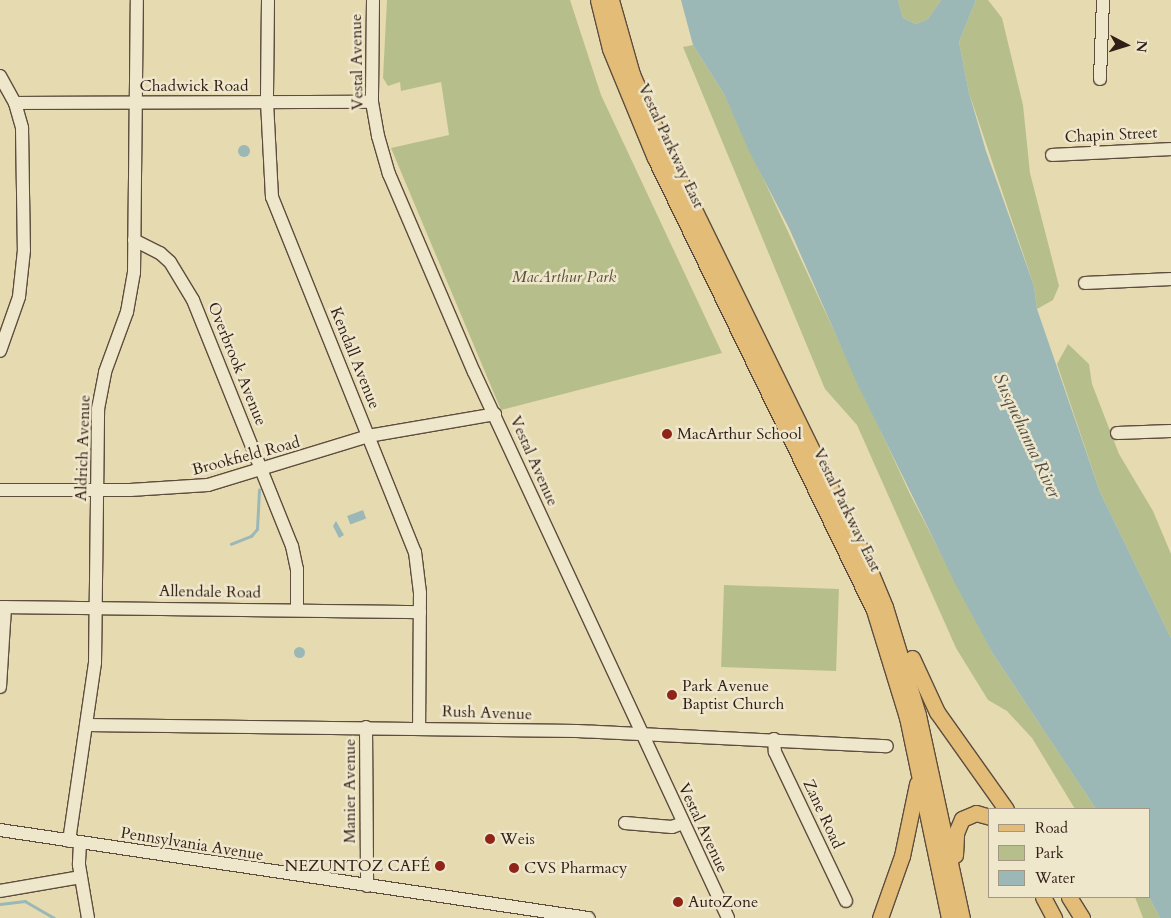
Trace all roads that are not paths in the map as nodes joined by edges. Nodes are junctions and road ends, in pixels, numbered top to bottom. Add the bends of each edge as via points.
1 (137, 0) edge
2 (268, 0) edge
3 (373, 0) edge
4 (598, 0) edge
5 (611, 0) edge
6 (1103, 0) edge
7 (0, 76) edge
8 (1100, 79) dead end
9 (135, 102) junction
10 (267, 102) junction
11 (372, 102) junction
12 (15, 103) junction
13 (1171, 149) edge
14 (1052, 155) dead end
15 (134, 240) junction
16 (1171, 279) edge
17 (1085, 283) dead end
18 (0, 351) edge
19 (495, 414) junction
20 (1171, 430) edge
21 (1117, 433) dead end
22 (368, 436) junction
23 (262, 470) junction
24 (0, 490) edge
25 (97, 491) junction
26 (2, 607) edge
27 (96, 607) junction
28 (885, 607) junction
29 (297, 609) junction
30 (420, 612) junction
31 (0, 687) edge
32 (86, 726) junction
33 (366, 727) junction
34 (419, 727) junction
35 (641, 734) junction
36 (774, 739) junction
37 (887, 746) dead end
38 (915, 752) junction
39 (1005, 808) edge
40 (988, 817) edge
41 (683, 823) junction
42 (625, 824) dead end
43 (0, 830) edge
44 (74, 842) junction
45 (81, 877) junction
46 (367, 886) junction
47 (0, 891) edge
48 (1044, 898) edge
49 (1070, 898) edge
50 (846, 901) dead end
51 (961, 912) edge
52 (88, 918) edge
53 (588, 918) edge
54 (728, 918) edge
55 (880, 918) edge
56 (949, 918) edge
57 (1054, 918) edge
58 (1082, 918) edge

1 - 9 street, Aldrich Avenue
2 - 10 street, Kendall Avenue
3 - 11 street, Vestal Avenue
4 - 38 main road, Vestal Parkway East via 613,58 656,158 867,592 892,663
5 - 28 main road, Vestal Parkway East via 632,74 663,146 865,559
6 - 8 street
7 - 12 street
9 - 10 street, Chadwick Road
9 - 12 street, Chadwick Road
9 - 15 street, Aldrich Avenue
10 - 11 street, Chadwick Road
10 - 22 street, Kendall Avenue via 272,197
11 - 19 street, Vestal Avenue via 389,174
12 - 18 street via 22,128 23,268 19,297
13 - 14 street, Chapin Street
15 - 23 street, Overbrook Avenue via 160,253 184,280
15 - 25 street, Aldrich Avenue via 134,273 127,312 105,372 99,400
16 - 17 street
19 - 22 street, Brookfield Road
19 - 35 street, Vestal Avenue
20 - 21 street
22 - 23 street, Brookfield Road
22 - 30 street, Kendall Avenue via 416,552
23 - 25 street, Brookfield Road via 218,484 188,488
23 - 29 street, Overbrook Avenue via 292,546 297,569
24 - 25 street, Brookfield Road
25 - 27 street, Aldrich Avenue
26 - 27 street, Allendale Road
26 - 31 street
27 - 29 street, Allendale Road
27 - 32 street, Aldrich Avenue via 95,663
28 - 39 main road via 893,610 937,712
28 - 51 main road, Vestal Parkway East via 918,715
29 - 30 street, Allendale Road
30 - 34 street, Kendall Avenue
32 - 33 street, Rush Avenue
32 - 44 street, Aldrich Avenue
33 - 34 street, Rush Avenue
33 - 46 street, Manier Avenue
34 - 35 street, Rush Avenue
35 - 36 street, Rush Avenue
35 - 41 street, Vestal Avenue
36 - 37 street, Rush Avenue
36 - 50 street, Zane Road via 775,752
38 - 55 main road via 915,799 895,881
38 - 56 main road, Vestal Parkway East
40 - 51 main road via 971,814 958,826 955,848
41 - 42 street via 672,827
41 - 54 street, Vestal Avenue
43 - 44 street, Pennsylvania Avenue
44 - 45 street, Aldrich Avenue
44 - 46 street, Pennsylvania Avenue
45 - 47 street
45 - 52 street, Aldrich Avenue
46 - 53 street, Pennsylvania Avenue
48 - 57 main road
49 - 58 main road

